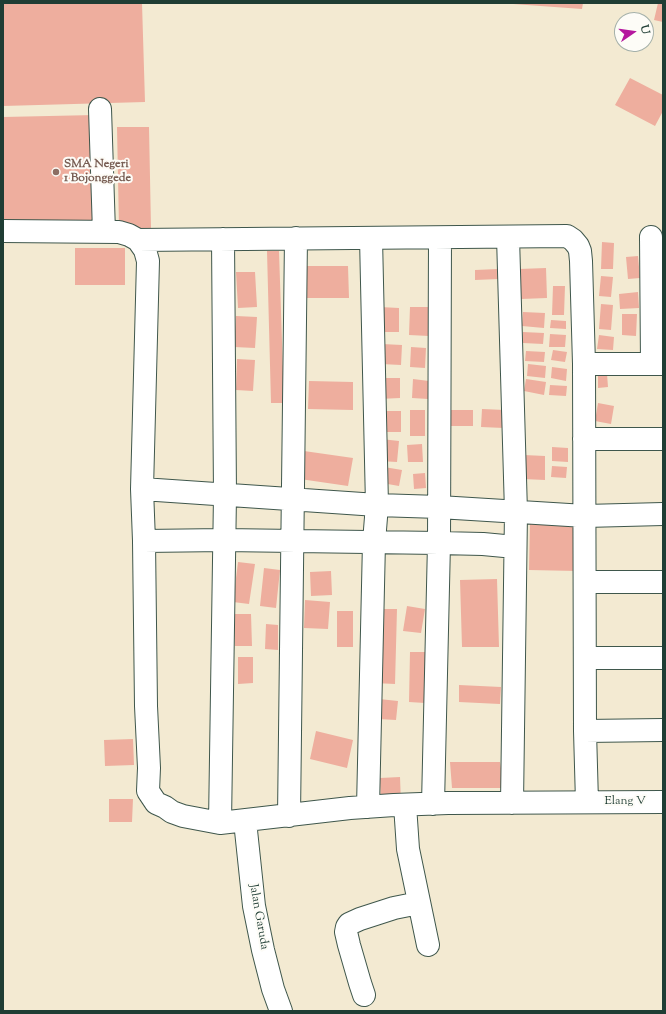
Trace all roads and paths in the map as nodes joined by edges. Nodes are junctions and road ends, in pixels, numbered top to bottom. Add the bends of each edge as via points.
1 (100, 109) dead end
2 (3, 231) edge
3 (104, 232) junction
4 (508, 237) junction
5 (651, 237) dead end
6 (296, 238) junction
7 (371, 238) junction
8 (440, 238) junction
9 (223, 239) junction
10 (138, 240) junction
11 (584, 364) junction
12 (657, 364) edge
13 (584, 439) junction
14 (663, 439) edge
15 (142, 489) junction
16 (225, 495) junction
17 (294, 499) junction
18 (377, 504) junction
19 (439, 507) junction
20 (516, 512) junction
21 (663, 514) edge
22 (585, 516) junction
23 (224, 540) junction
24 (144, 541) junction
25 (293, 541) junction
26 (374, 542) junction
27 (439, 543) junction
28 (515, 547) junction
29 (585, 582) junction
30 (663, 582) edge
31 (585, 658) junction
32 (663, 658) edge
33 (663, 730) edge
34 (585, 731) junction
35 (587, 802) junction
36 (663, 802) edge
37 (512, 803) junction
38 (434, 804) junction
39 (405, 805) junction
40 (368, 807) junction
41 (290, 816) junction
42 (244, 821) junction
43 (220, 823) junction
44 (420, 903) junction
45 (428, 946) dead end
46 (364, 994) dead end
47 (281, 1011) edge

1 - 3 street
2 - 3 street
3 - 10 street via 119,232
4 - 8 street
4 - 11 street via 567,236 578,246 581,261
4 - 20 street
5 - 12 street
6 - 7 street
6 - 9 street
6 - 17 street
7 - 8 street
7 - 18 street
8 - 19 street
9 - 10 street
9 - 16 street
10 - 15 street, Elang V via 148,260
11 - 12 street
11 - 13 street
13 - 14 street
13 - 22 street
15 - 16 street
15 - 24 street, Elang V
16 - 17 street
16 - 23 street
17 - 18 street
17 - 25 street
18 - 19 street
18 - 26 street
19 - 20 street
19 - 27 street
20 - 22 street
20 - 28 street
21 - 22 street
22 - 29 street
23 - 24 street
23 - 25 street
23 - 43 street
24 - 43 street, Elang V via 148,791 156,803 172,812
25 - 26 street
25 - 41 street
26 - 27 street
26 - 40 street
27 - 28 street
27 - 38 street
28 - 37 street
29 - 30 street
29 - 31 street
31 - 32 street
31 - 34 street
33 - 34 street
34 - 35 street
35 - 36 street, Elang V
35 - 37 street, Elang V
37 - 38 street, Elang V
38 - 39 street, Elang V
39 - 40 street, Elang V
39 - 44 street via 408,849
40 - 41 street, Elang V
41 - 42 street, Elang V
42 - 43 street, Elang V
42 - 47 street, Jalan Garuda via 262,950
44 - 45 street
44 - 46 street via 394,908 349,924 347,927 349,945

